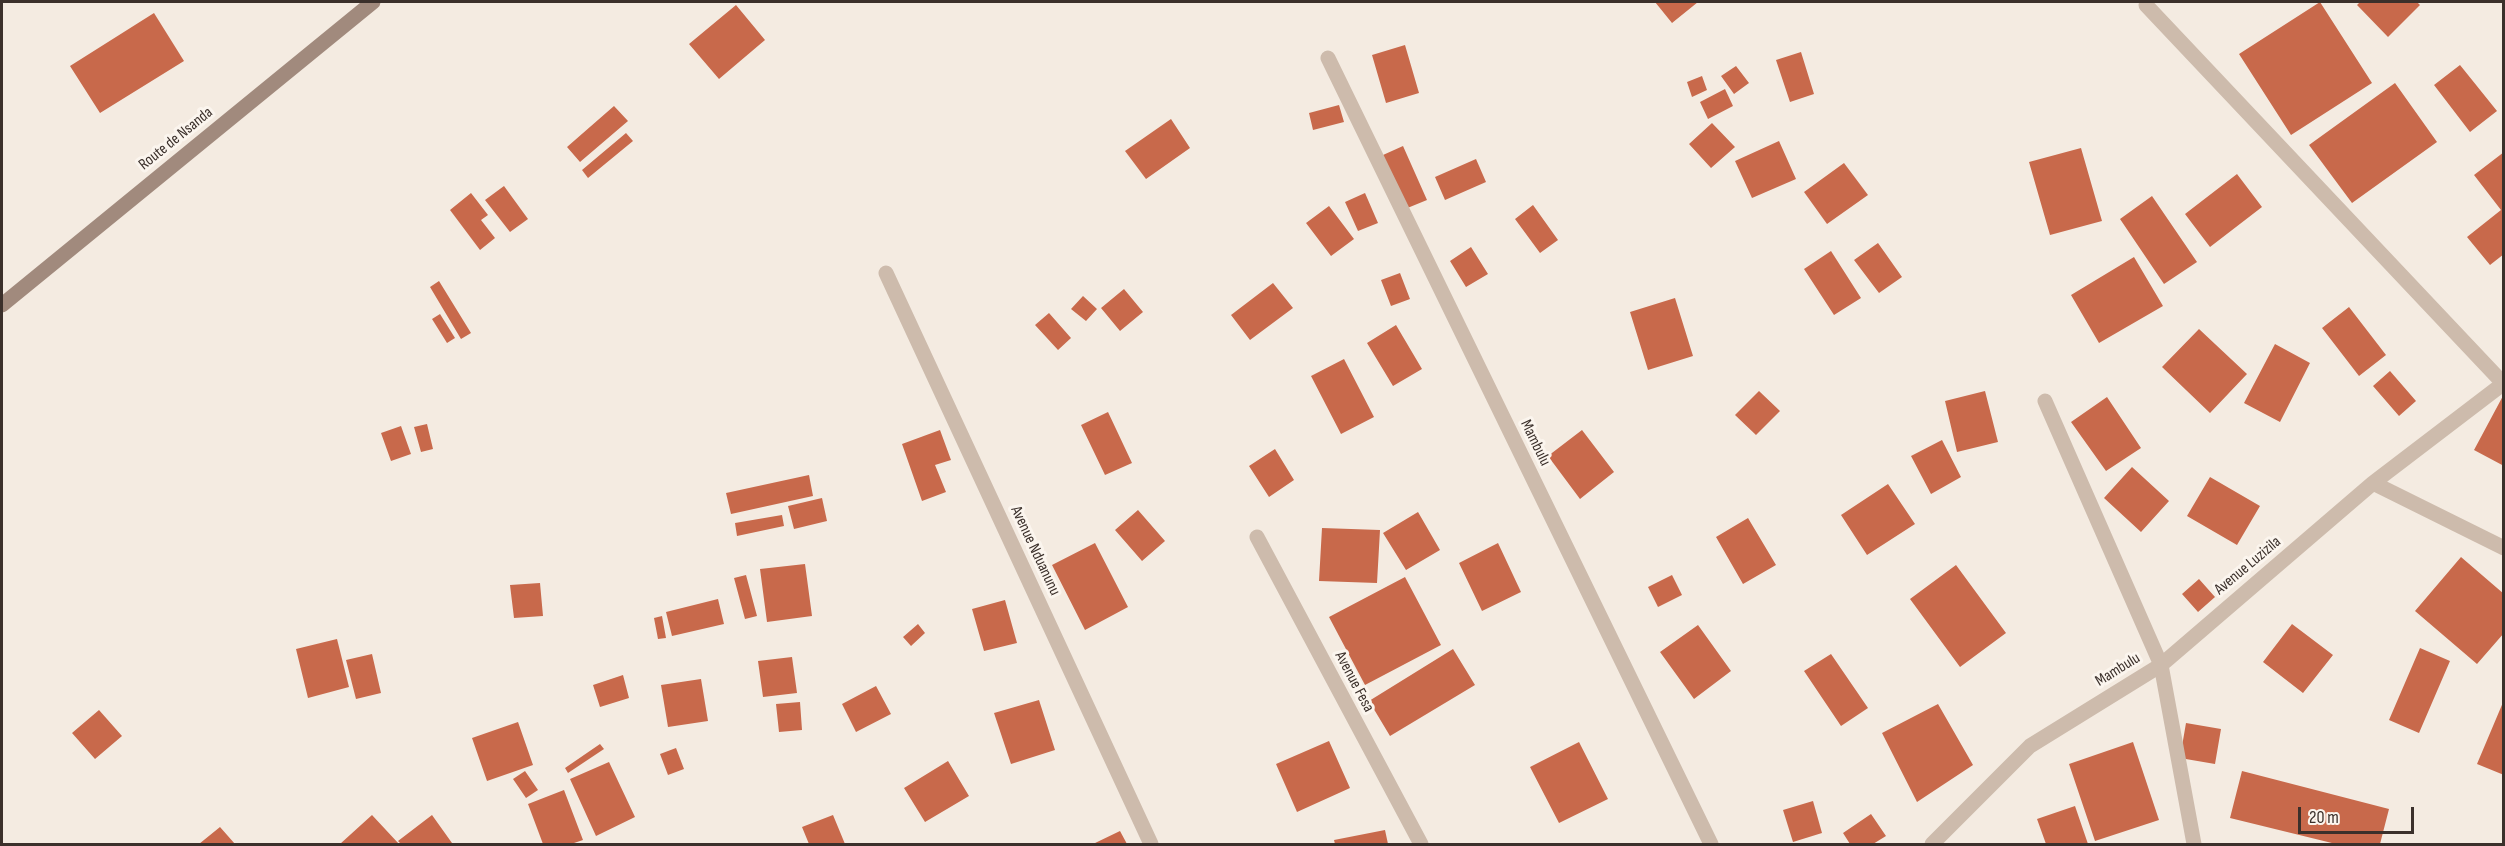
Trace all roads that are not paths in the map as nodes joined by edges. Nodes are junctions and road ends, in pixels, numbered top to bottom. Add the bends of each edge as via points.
1 (373, 2) edge
2 (2146, 5) dead end
3 (1328, 58) dead end
4 (886, 273) dead end
5 (2, 305) edge
6 (2503, 383) edge
7 (2045, 401) dead end
8 (2373, 483) junction
9 (1257, 537) dead end
10 (2504, 548) edge
11 (2160, 664) junction
12 (1150, 844) edge
13 (1421, 844) edge
14 (1711, 844) edge
15 (1932, 844) edge
16 (2194, 844) edge

1 - 5 street, Route de Nsanda
2 - 6 street
3 - 14 street, Mambulu
4 - 12 street, Avenue Nduanunu
6 - 8 street, Avenue Luzizila
7 - 11 street, Mambulu
8 - 10 street
8 - 11 street, Avenue Luzizila
9 - 13 street, Avenue Fesa
11 - 15 street, Mambulu via 2030,746
11 - 16 street

